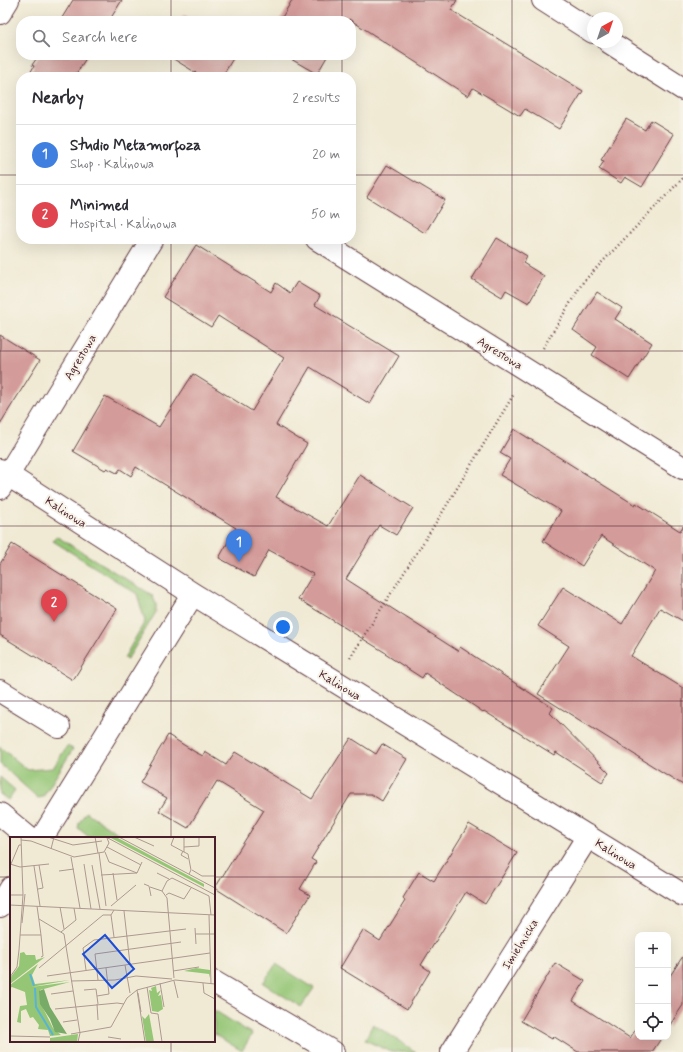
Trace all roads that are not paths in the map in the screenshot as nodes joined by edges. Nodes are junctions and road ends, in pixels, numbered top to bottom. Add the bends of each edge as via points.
1 (8, 0) edge
2 (543, 0) edge
3 (0, 13) edge
4 (587, 28) edge
5 (618, 48) edge
6 (683, 89) edge
7 (149, 244) edge
8 (325, 244) edge
9 (683, 468) edge
10 (3, 478) edge
11 (193, 594) junction
12 (0, 691) edge
13 (58, 727) dead end
14 (0, 814) edge
15 (588, 836) junction
16 (27, 837) edge
17 (43, 837) edge
18 (10, 890) edge
19 (683, 895) edge
20 (0, 906) edge
21 (215, 983) edge
22 (333, 1052) edge
23 (452, 1052) edge

1 - 3 street
2 - 4 street
5 - 6 street
7 - 10 street, Agrestowa
8 - 9 street, Agrestowa
10 - 11 street, Kalinowa
11 - 15 street, Kalinowa
11 - 17 street
12 - 13 street
14 - 16 street
15 - 19 street, Kalinowa
15 - 23 street, Imielnicka
18 - 20 street
21 - 22 street

